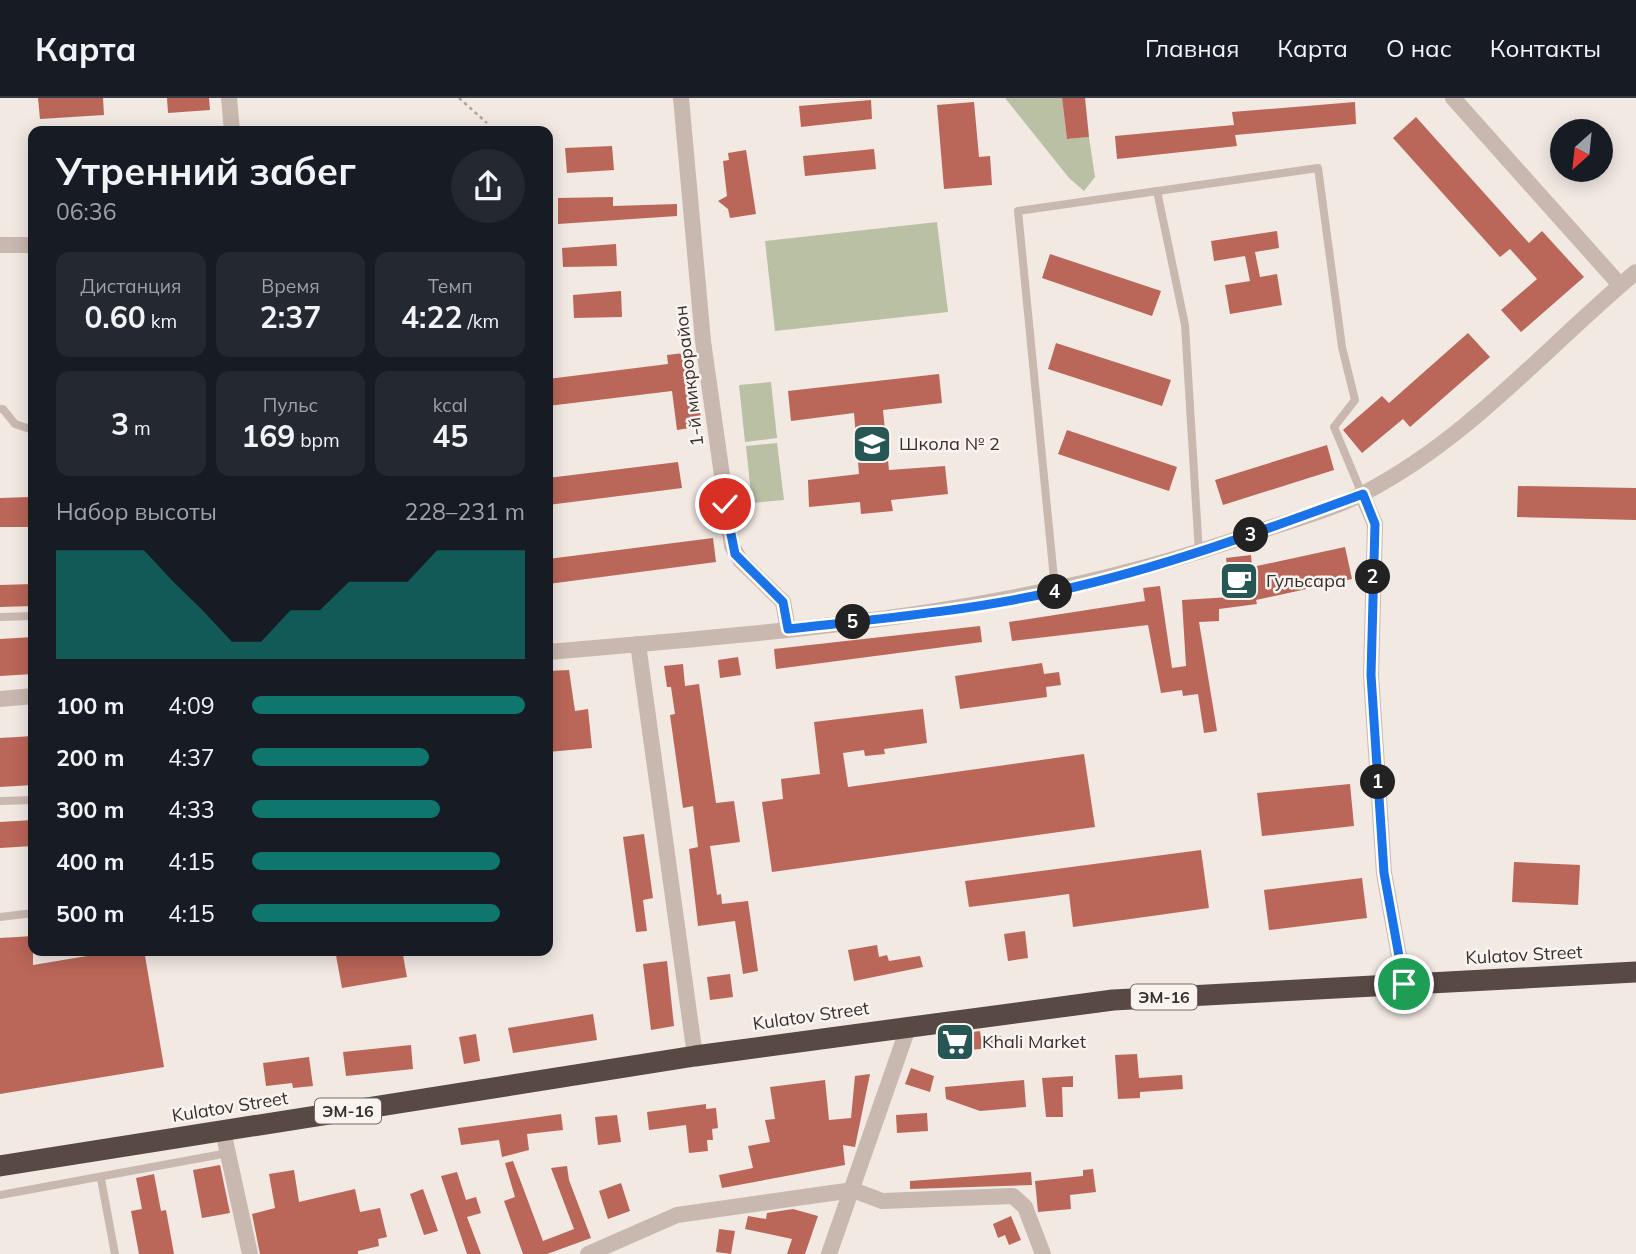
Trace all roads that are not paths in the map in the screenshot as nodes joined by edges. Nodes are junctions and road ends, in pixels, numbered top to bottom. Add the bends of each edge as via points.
1 (229, 98) edge
2 (681, 98) edge
3 (1453, 98) edge
4 (232, 126) edge
5 (1157, 191) junction
6 (0, 245) edge
7 (28, 245) edge
8 (1636, 272) edge
9 (1620, 285) junction
10 (0, 409) edge
11 (28, 428) edge
12 (1363, 494) junction
13 (1199, 553) junction
14 (1055, 592) junction
15 (28, 616) edge
16 (0, 617) edge
17 (788, 629) junction
18 (638, 644) junction
19 (553, 652) edge
20 (28, 696) edge
21 (0, 699) edge
22 (28, 800) edge
23 (0, 801) edge
24 (28, 914) edge
25 (0, 917) edge
26 (1636, 972) edge
27 (1404, 984) junction
28 (909, 1025) junction
29 (695, 1056) junction
30 (223, 1131) junction
31 (228, 1153) junction
32 (0, 1166) edge
33 (101, 1179) junction
34 (853, 1190) junction
35 (0, 1195) edge
36 (115, 1254) edge
37 (250, 1254) edge
38 (589, 1254) edge
39 (830, 1254) edge
40 (1043, 1254) edge

1 - 4 street
2 - 17 street, 1-й микрорайон via 703,341 732,546 740,560 783,602
3 - 9 street
5 - 12 lane via 1318,168 1342,347 1355,400 1334,427
5 - 13 lane via 1185,324
5 - 14 lane via 1018,211
6 - 7 street
8 - 9 street
9 - 12 street via 1476,418
10 - 11 lane via 15,424
12 - 13 street
12 - 27 street via 1375,524 1371,675 1384,873
13 - 14 street
14 - 17 street via 958,609
15 - 16 lane
17 - 18 street
18 - 19 street
18 - 29 street
20 - 21 street
22 - 23 lane
24 - 25 lane
26 - 27 highway, Kulatov Street / ЭМ-16
27 - 28 highway, Kulatov Street / ЭМ-16 via 1113,1000
28 - 29 highway, Kulatov Street / ЭМ-16
28 - 34 street
29 - 30 highway, Kulatov Street / ЭМ-16
30 - 31 street
30 - 32 highway, Kulatov Street / ЭМ-16
31 - 33 lane
31 - 37 street
33 - 35 lane
33 - 36 lane
34 - 38 street via 677,1215
34 - 39 street
34 - 40 street via 882,1201 1013,1196 1025,1207

